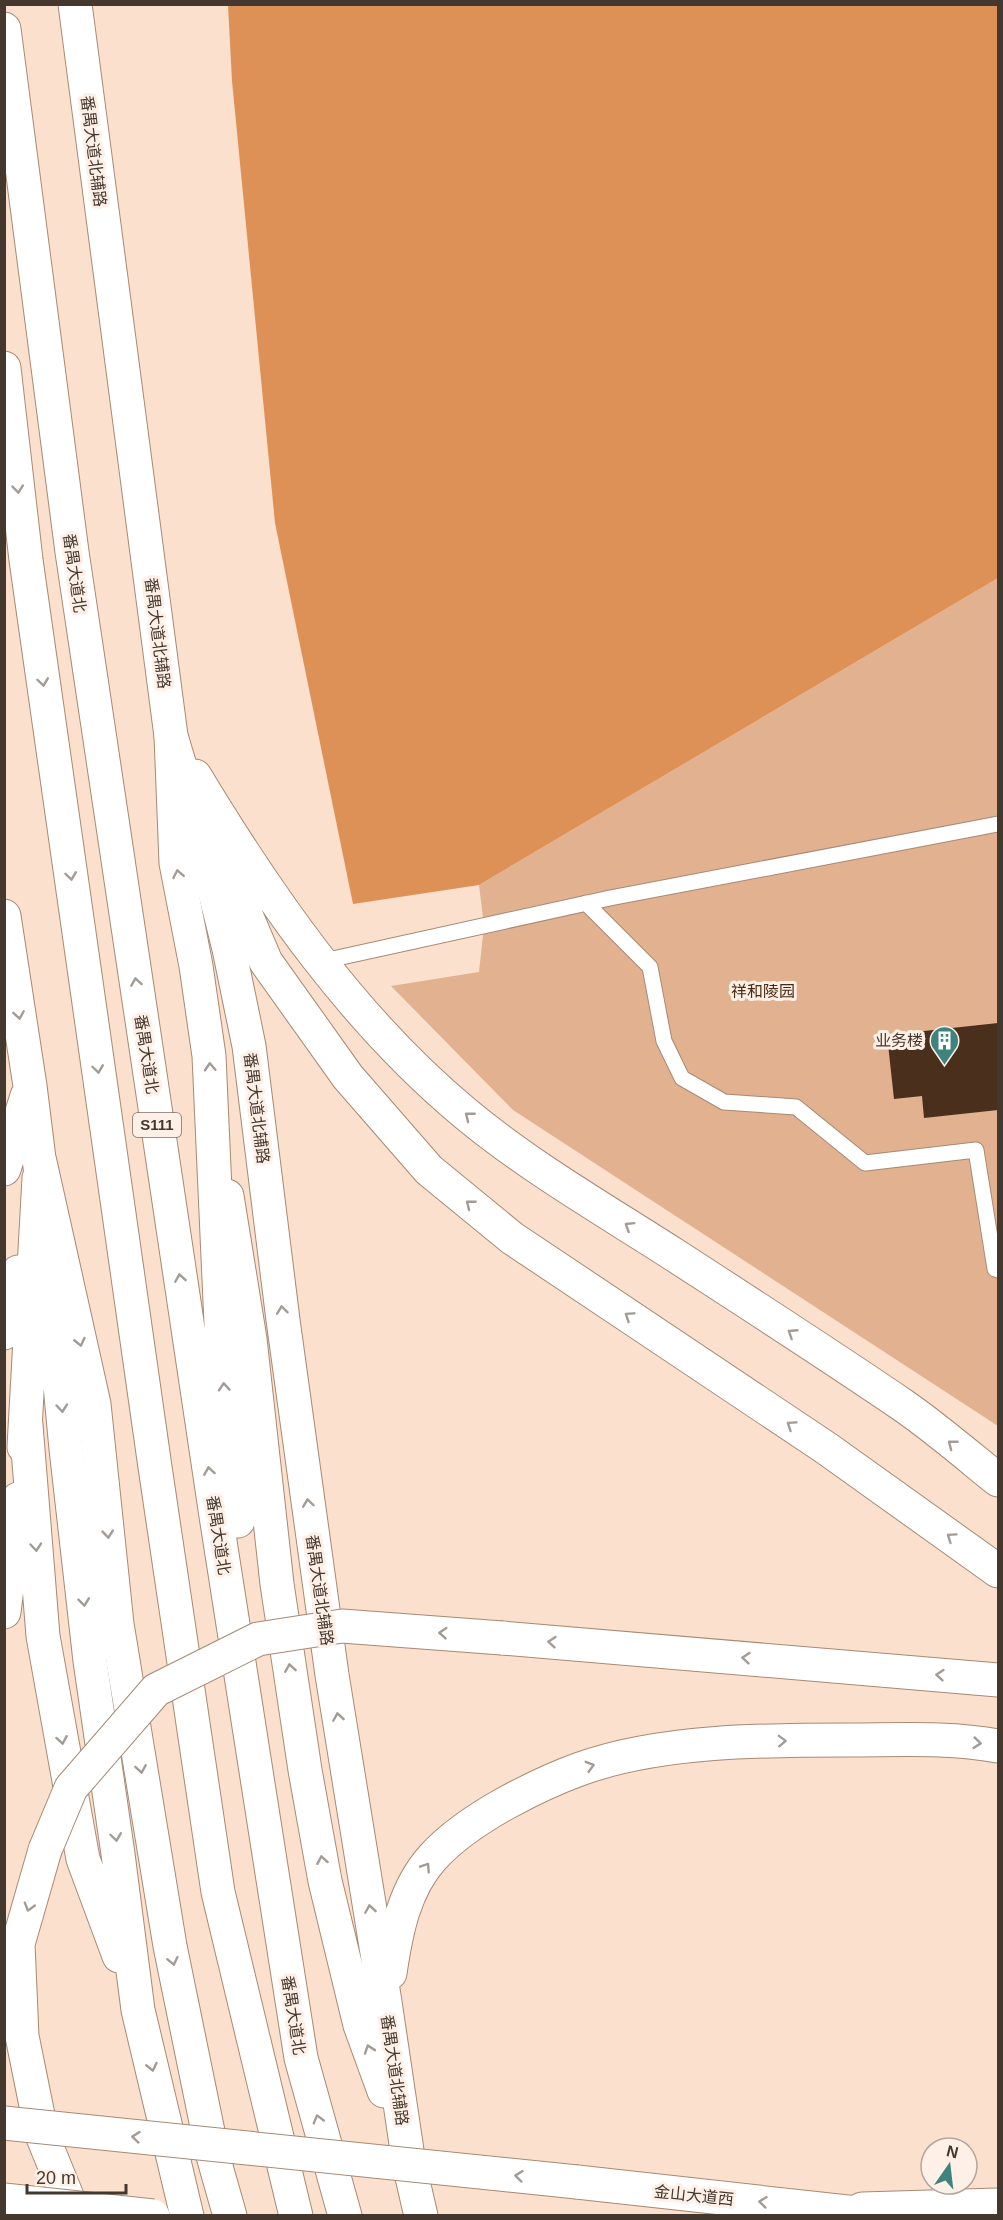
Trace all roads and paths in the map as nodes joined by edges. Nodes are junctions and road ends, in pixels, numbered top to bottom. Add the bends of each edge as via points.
1 (75, 4) edge
2 (4, 29) edge
3 (4, 368) edge
4 (171, 736) junction
5 (999, 824) edge
6 (586, 903) junction
7 (4, 916) edge
8 (319, 962) junction
9 (30, 1086) junction
10 (211, 1099) junction
11 (40, 1162) junction
12 (4, 1169) edge
13 (999, 1270) edge
14 (4, 1333) edge
15 (26, 1425) junction
16 (999, 1480) edge
17 (999, 1571) edge
18 (4, 1612) edge
19 (999, 1680) edge
20 (999, 1746) edge
21 (290, 1988) junction
22 (385, 2002) junction
23 (138, 2010) junction
24 (4, 2122) edge
25 (409, 2164) junction
26 (4, 2200) edge
27 (999, 2205) edge
28 (832, 2210) junction
29 (75, 2216) edge
30 (153, 2216) edge
31 (187, 2216) edge
32 (230, 2216) edge
33 (296, 2216) edge
34 (345, 2216) edge
35 (421, 2216) edge
36 (884, 2216) edge

1 - 4 main road, 番禺大道北辅路
21 -> 2 main road, 番禺大道北 / S111 via 72,552
3 -> 33 main road via 26,560 218,1892
4 - 8 main road via 242,853
10 -> 4 main road via 209,1056 176,863
17 -> 4 main road via 826,1448 512,1238 429,1170 348,1077 266,962
22 -> 4 main road, 番禺大道北辅路 via 332,1675 249,1046 201,836
5 - 6 lane
6 - 8 lane
6 - 13 lane via 650,967 664,1041 682,1078 724,1102 796,1107 865,1163 976,1150 995,1269
7 -> 9 main road
16 -> 8 main road via 906,1408 548,1175 466,1114 390,1043
9 - 11 main road
9 - 12 main road
21 -> 10 main road via 271,1772 243,1572 224,1391
25 -> 10 main road via 360,2025 325,1881 279,1596 250,1339
11 - 14 main road
11 - 15 main road
11 -> 23 main road via 90,1661
11 -> 32 main road via 94,1404 117,1624 170,1946 213,2156
15 - 18 main road
15 -> 23 main road via 43,1636 83,1859
19 -> 29 main road, bridge via 342,1626 258,1639 156,1690 71,1788 45,1851 18,1944 22,2036 42,2135
22 -> 20 main road via 397,1928 409,1892 433,1857 494,1810 572,1772 623,1757 738,1743 939,1739
34 -> 21 main road, 番禺大道北 / S111 via 301,2058
22 - 25 main road, 番禺大道北辅路
23 -> 31 main road
28 -> 24 main road, 金山大道西, bridge
25 - 35 main road, 番禺大道北辅路
26 - 30 main road, bridge
27 - 28 main road
28 - 36 main road, 金山大道西

